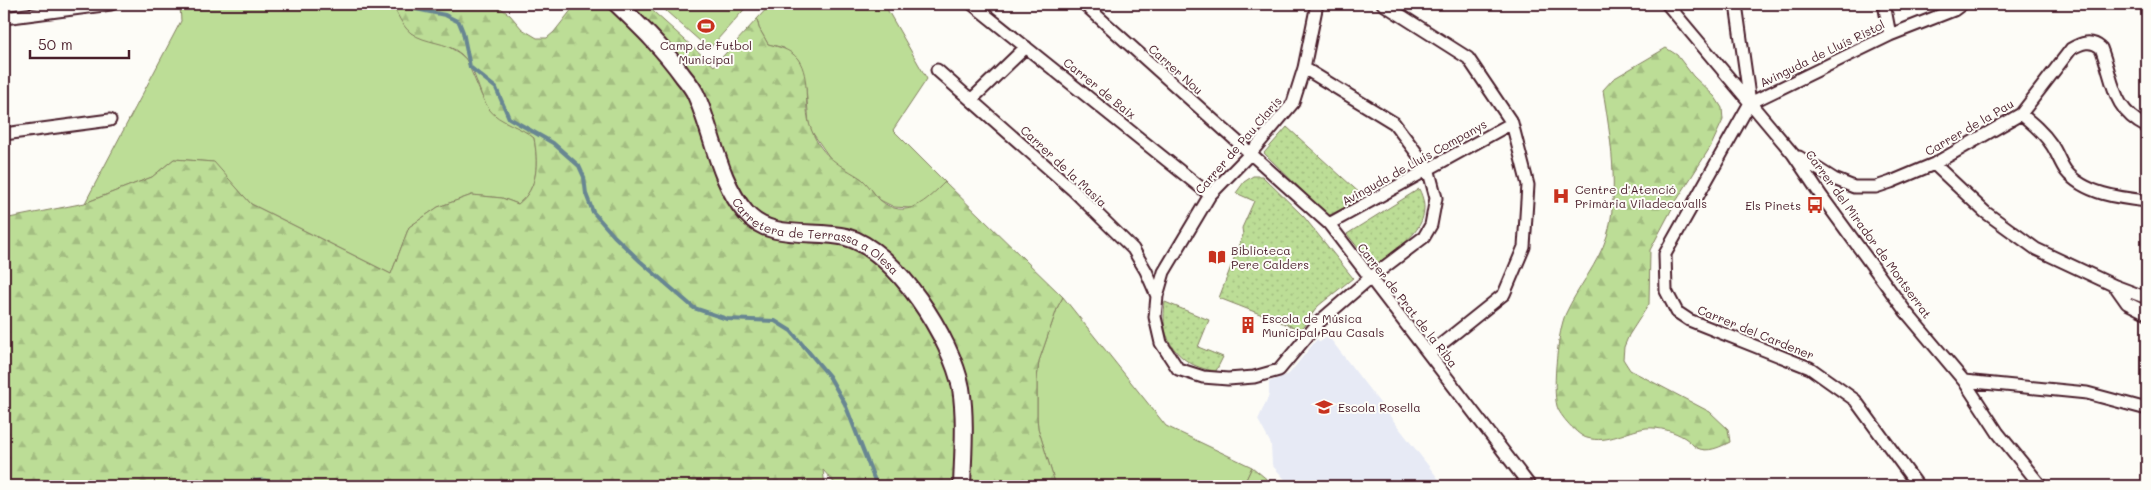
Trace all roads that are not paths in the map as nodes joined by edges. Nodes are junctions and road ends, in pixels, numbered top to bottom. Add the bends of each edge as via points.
1 (111, 4) edge
2 (617, 4) edge
3 (972, 4) edge
4 (1084, 4) edge
5 (1317, 4) edge
6 (1383, 4) edge
7 (1667, 4) edge
8 (1736, 4) edge
9 (1884, 4) edge
10 (1962, 4) edge
11 (4, 18) edge
12 (1890, 35) junction
13 (1026, 47) junction
14 (1304, 68) junction
15 (937, 70) dead end
16 (971, 100) junction
17 (1750, 103) junction
18 (2021, 114) junction
19 (110, 120) dead end
20 (1512, 123) junction
21 (2147, 127) edge
22 (4, 134) edge
23 (1793, 154) junction
24 (1250, 155) junction
25 (1934, 164) junction
26 (1428, 168) junction
27 (1210, 195) junction
28 (2147, 201) edge
29 (1329, 224) junction
30 (1370, 278) junction
31 (2115, 286) junction
32 (1157, 296) junction
33 (2147, 298) edge
34 (2147, 313) edge
35 (1429, 354) junction
36 (1964, 381) junction
37 (2147, 410) edge
38 (962, 486) edge
39 (1530, 486) edge
40 (1918, 486) edge
41 (2041, 486) edge

1 - 11 street
2 - 38 street, Carretera de Terrassa a Olesa via 667,53 696,93 727,181 747,214 773,228 846,237 858,242 886,260 918,300 945,342 957,370 963,410
3 - 13 street, Carrer de Baix
4 - 24 street, Carrer Nou
5 - 14 street, Carrer de Pau Claris
6 - 20 street via 1468,58
7 - 17 street, Carrer del Mirador de Montserrat
8 - 17 street
9 - 12 street
10 - 12 street, Avinguda de Lluís Ristol
12 - 17 street, Avinguda de Lluís Ristol
13 - 16 street
13 - 27 street, Carrer de Baix
14 - 24 street, Carrer de Pau Claris via 1293,103
14 - 26 street via 1394,123
15 - 16 street, Carrer de la Masia
16 - 32 street, Carrer de la Masia via 1072,189 1133,249
17 - 23 street, Carrer del Mirador de Montserrat
17 - 40 street, Carrer del Cardener via 1665,254 1666,291 1676,312 1689,320 1810,368 1855,400
18 - 21 street, Carrer de la Pau via 2071,49 2088,42 2101,48 2114,92 2126,113
18 - 25 street, Carrer de la Pau
18 - 28 street via 2050,142 2066,171 2082,184 2115,196
19 - 22 street
20 - 26 street, Avinguda de Lluís Companys
20 - 35 street via 1528,184 1524,247 1504,294
23 - 25 street, Carrer de la Pau via 1844,184 1865,188 1891,182
23 - 36 street, Carrer del Mirador de Montserrat via 1906,312
24 - 27 street, Carrer de Pau Claris
24 - 29 street, Carrer de Prat de la Riba
25 - 31 street via 1985,212 2036,249
26 - 29 street, Avinguda de Lluís Companys
26 - 30 street via 1436,198 1431,225 1424,237
27 - 32 street, Carrer de Pau Claris via 1164,272
29 - 30 street, Carrer de Prat de la Riba
30 - 32 street via 1319,322 1279,370 1254,377 1203,377 1178,369 1161,343 1155,317
30 - 35 street, Carrer de Prat de la Riba
31 - 33 street
31 - 34 street via 2127,303
35 - 39 street, Carrer de Prat de la Riba
36 - 37 street via 2087,393
36 - 41 street, Carrer del Mirador de Montserrat via 1998,433

